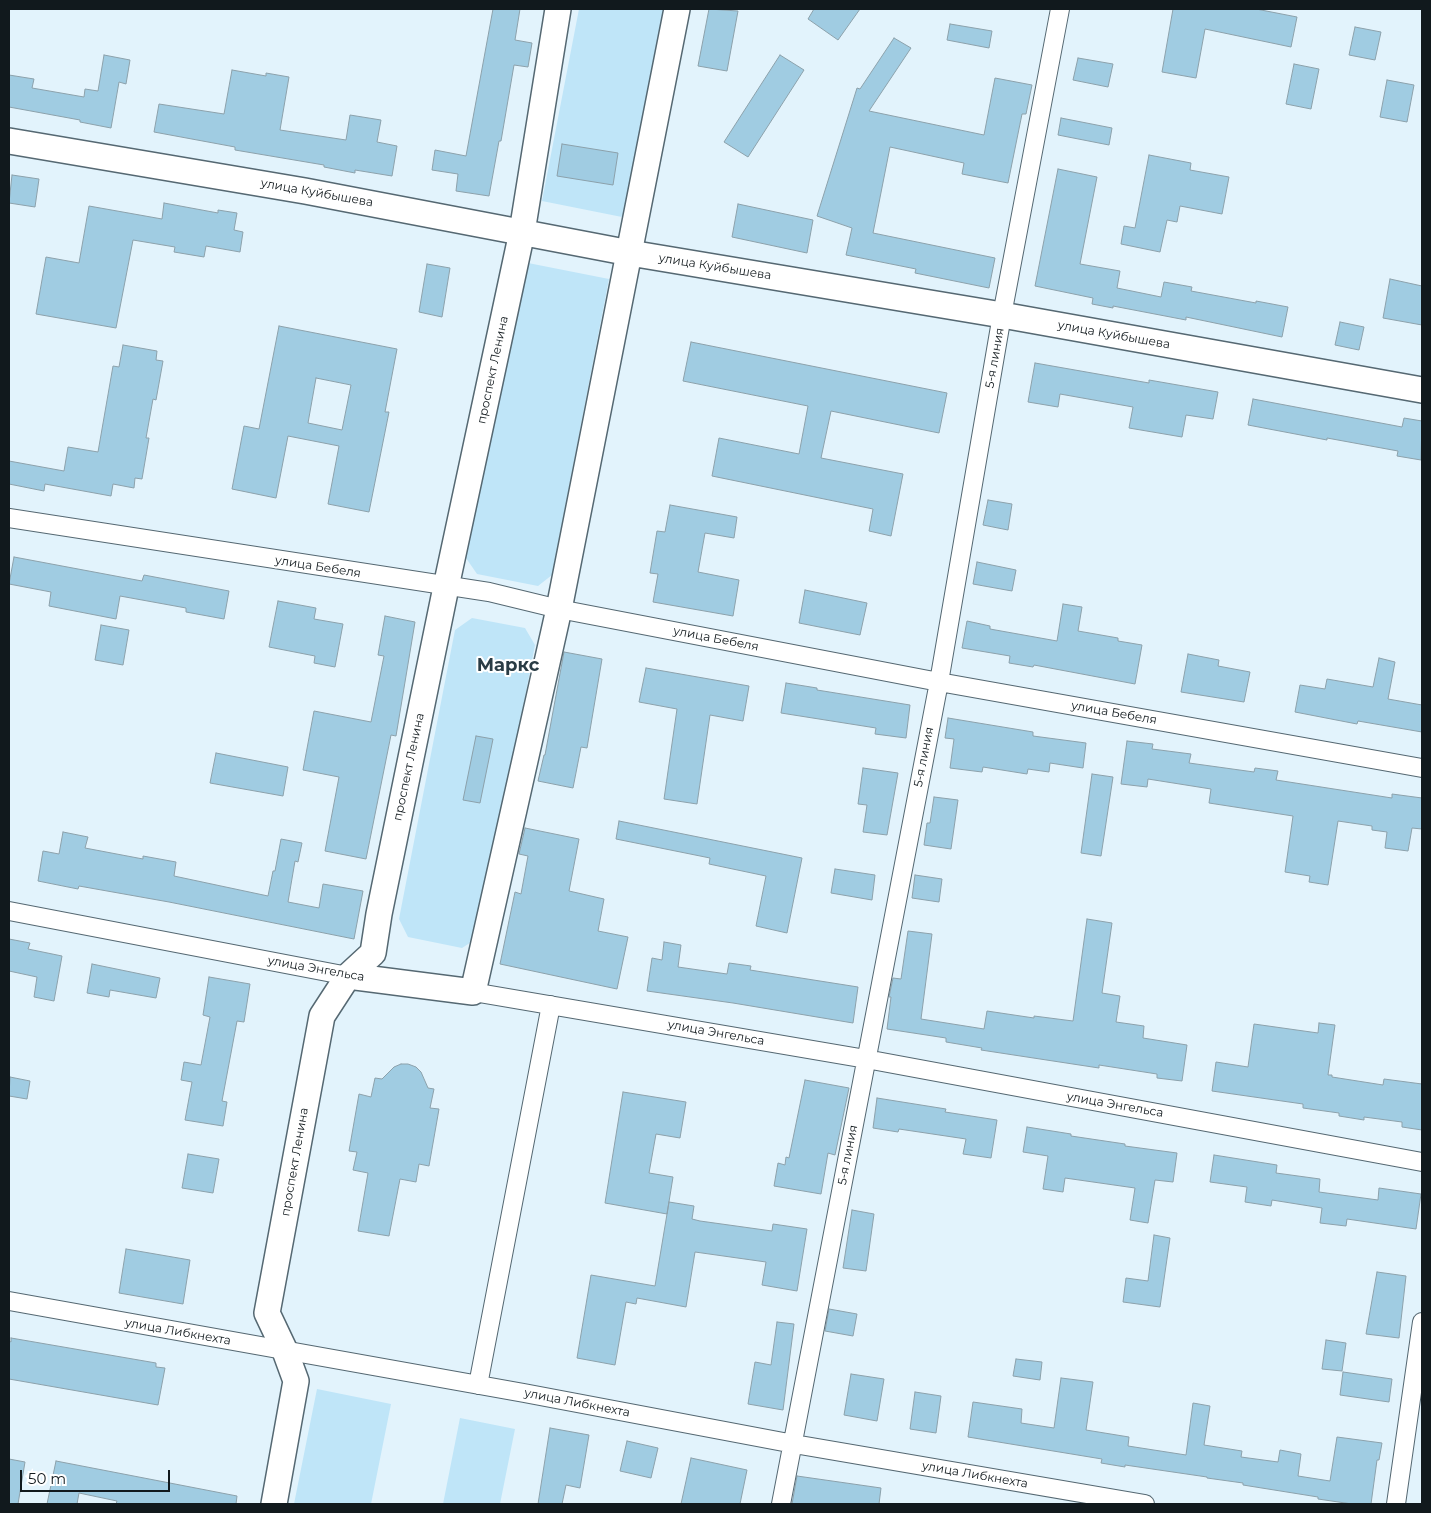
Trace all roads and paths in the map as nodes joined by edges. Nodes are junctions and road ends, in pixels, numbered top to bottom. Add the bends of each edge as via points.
1 (558, 9) edge
2 (677, 9) edge
3 (1060, 9) edge
4 (9, 141) edge
5 (522, 232) junction
6 (630, 253) junction
7 (1002, 315) junction
8 (1422, 390) edge
9 (9, 518) edge
10 (446, 587) junction
11 (559, 610) junction
12 (939, 682) junction
13 (1422, 768) edge
14 (9, 911) edge
15 (348, 976) junction
16 (473, 992) junction
17 (551, 1006) junction
18 (866, 1059) junction
19 (1422, 1162) edge
20 (9, 1301) edge
21 (1422, 1322) edge
22 (285, 1351) junction
23 (478, 1385) junction
24 (794, 1444) junction
25 (274, 1504) edge
26 (782, 1504) edge
27 (1145, 1504) edge
28 (1396, 1504) edge

1 - 5 street, проспект Ленина
2 - 6 street
3 - 7 street, 5-я линия
4 - 5 street, улица Куйбышева
5 - 6 street, улица Куйбышева
5 - 10 street, проспект Ленина
6 - 7 street, улица Куйбышева
6 - 11 street
7 - 8 street, улица Куйбышева
7 - 12 street, 5-я линия
9 - 10 street, улица Бебеля
10 - 11 street, улица Бебеля via 489,592
10 - 15 street, проспект Ленина via 373,953
11 - 12 street, улица Бебеля
11 - 16 street
12 - 13 street, улица Бебеля
12 - 18 street, 5-я линия
14 - 15 street, улица Энгельса
15 - 16 street, улица Энгельса
15 - 22 street, проспект Ленина via 322,1016 267,1313
16 - 17 street, улица Энгельса
17 - 18 street, улица Энгельса
17 - 23 street
18 - 19 street, улица Энгельса
18 - 24 street, 5-я линия
20 - 22 street, улица Либкнехта
21 - 28 street
22 - 23 street, улица Либкнехта
22 - 25 street, проспект Ленина via 296,1381
23 - 24 street, улица Либкнехта
24 - 26 street, 5-я линия
24 - 27 street, улица Либкнехта

